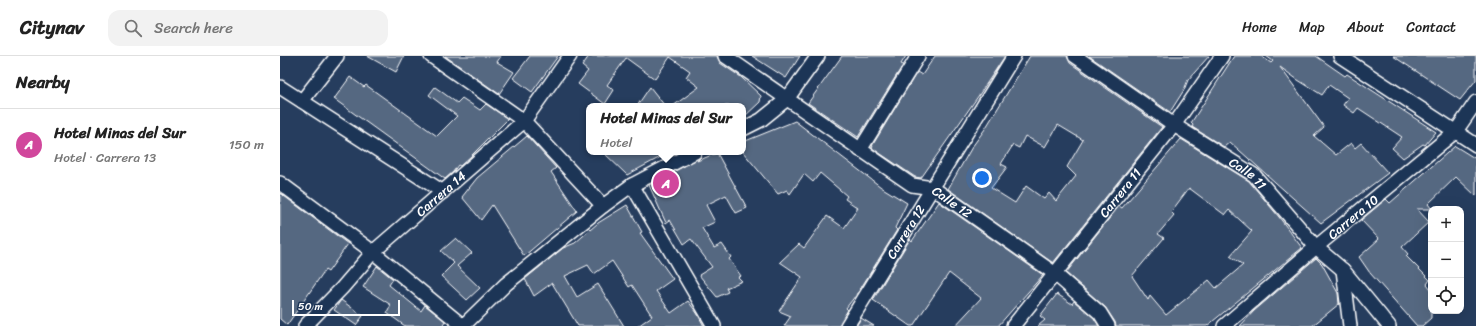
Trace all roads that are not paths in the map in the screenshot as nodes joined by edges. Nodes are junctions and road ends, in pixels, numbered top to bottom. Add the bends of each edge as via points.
1 (337, 56) edge
2 (431, 56) edge
3 (570, 56) edge
4 (725, 56) edge
5 (818, 56) edge
6 (918, 56) edge
7 (1014, 56) edge
8 (1075, 56) edge
9 (1222, 56) edge
10 (1340, 56) edge
11 (280, 87) edge
12 (787, 100) junction
13 (302, 102) junction
14 (1476, 102) edge
15 (524, 120) junction
16 (1174, 125) junction
17 (746, 128) edge
18 (1456, 131) junction
19 (1476, 145) edge
20 (860, 150) junction
21 (689, 155) edge
22 (280, 183) edge
23 (632, 185) junction
24 (933, 188) junction
25 (443, 192) junction
26 (603, 206) junction
27 (1316, 247) junction
28 (374, 252) junction
29 (1343, 270) junction
30 (1054, 273) junction
31 (305, 326) edge
32 (463, 326) edge
33 (714, 326) edge
34 (847, 326) edge
35 (1013, 326) edge
36 (1108, 326) edge
37 (1224, 326) edge
38 (1350, 326) edge
39 (1389, 326) edge

1 - 13 street
2 - 15 street
3 - 15 street, Carrera 14
4 - 12 street, Calle 12
5 - 12 street
6 - 20 street
7 - 24 street, Carrera 12
8 - 16 street, Calle 11
9 - 16 street, Carrera 11
10 - 18 street
11 - 13 street
12 - 17 street via 761,120
12 - 20 street, Calle 12
13 - 25 street
14 - 18 street, Carrera 10
15 - 25 street, Carrera 14
15 - 26 street
16 - 27 street, Calle 11 via 1254,175
16 - 30 street, Carrera 11
18 - 19 street
18 - 27 street, Carrera 10
20 - 24 street, Calle 12 via 912,185
21 - 23 street
22 - 28 street
23 - 26 street
23 - 33 street
24 - 30 street, Calle 12
24 - 34 street, Carrera 12
25 - 28 street, Carrera 14
26 - 32 street via 506,284
27 - 29 street, Calle 11
27 - 37 street, Carrera 10
28 - 31 street, Carrera 14
28 - 32 street
29 - 38 street
29 - 39 street, Calle 11
30 - 35 street, Carrera 11
30 - 36 street, Calle 12 via 1100,312

